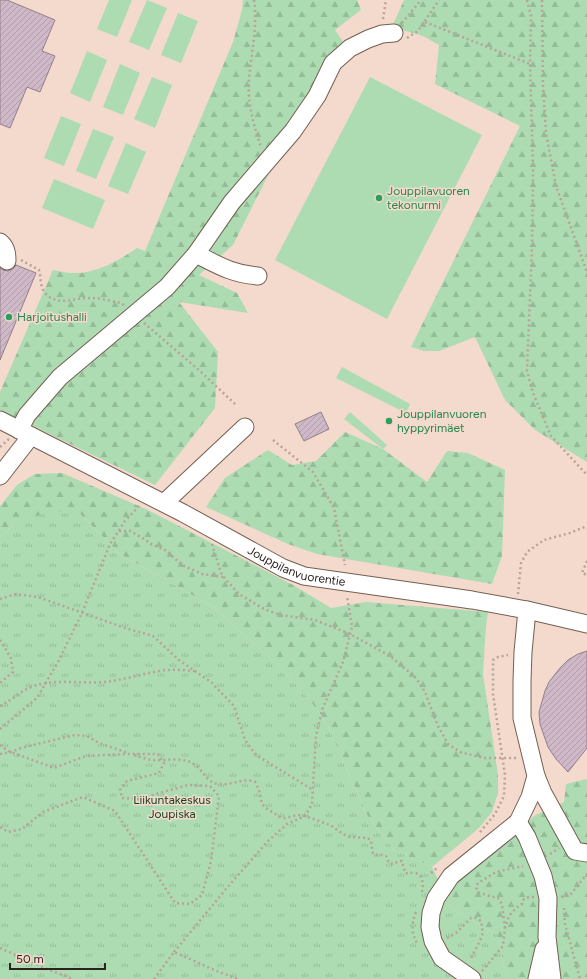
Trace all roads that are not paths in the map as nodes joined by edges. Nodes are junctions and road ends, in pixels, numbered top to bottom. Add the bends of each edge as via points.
1 (388, 34) road end
2 (196, 254) junction
3 (258, 276) dead end
4 (0, 420) edge
5 (245, 427) dead end
6 (25, 433) junction
7 (0, 476) edge
8 (164, 504) junction
9 (522, 605) junction
10 (587, 624) edge
11 (536, 776) junction
12 (518, 822) junction
13 (587, 853) edge
14 (547, 935) junction
15 (472, 976) edge
16 (537, 979) edge
17 (552, 979) edge

1 - 2 street via 368,39 350,48 333,63 317,96 293,131 232,202
2 - 3 street via 230,271
2 - 6 street via 167,288 60,377 27,415
4 - 6 street, Jouppilanvuorentie
5 - 8 street
6 - 7 street
6 - 8 street, Jouppilanvuorentie
8 - 9 street, Jouppilanvuorentie via 283,568 304,576
9 - 10 street, Jouppilanvuorentie
9 - 11 street via 522,718
11 - 12 street via 530,797
11 - 13 street via 575,850
12 - 14 street via 543,876 548,898
12 - 15 street via 451,876 436,898 431,913 426,943 442,958
14 - 16 street
14 - 17 street

